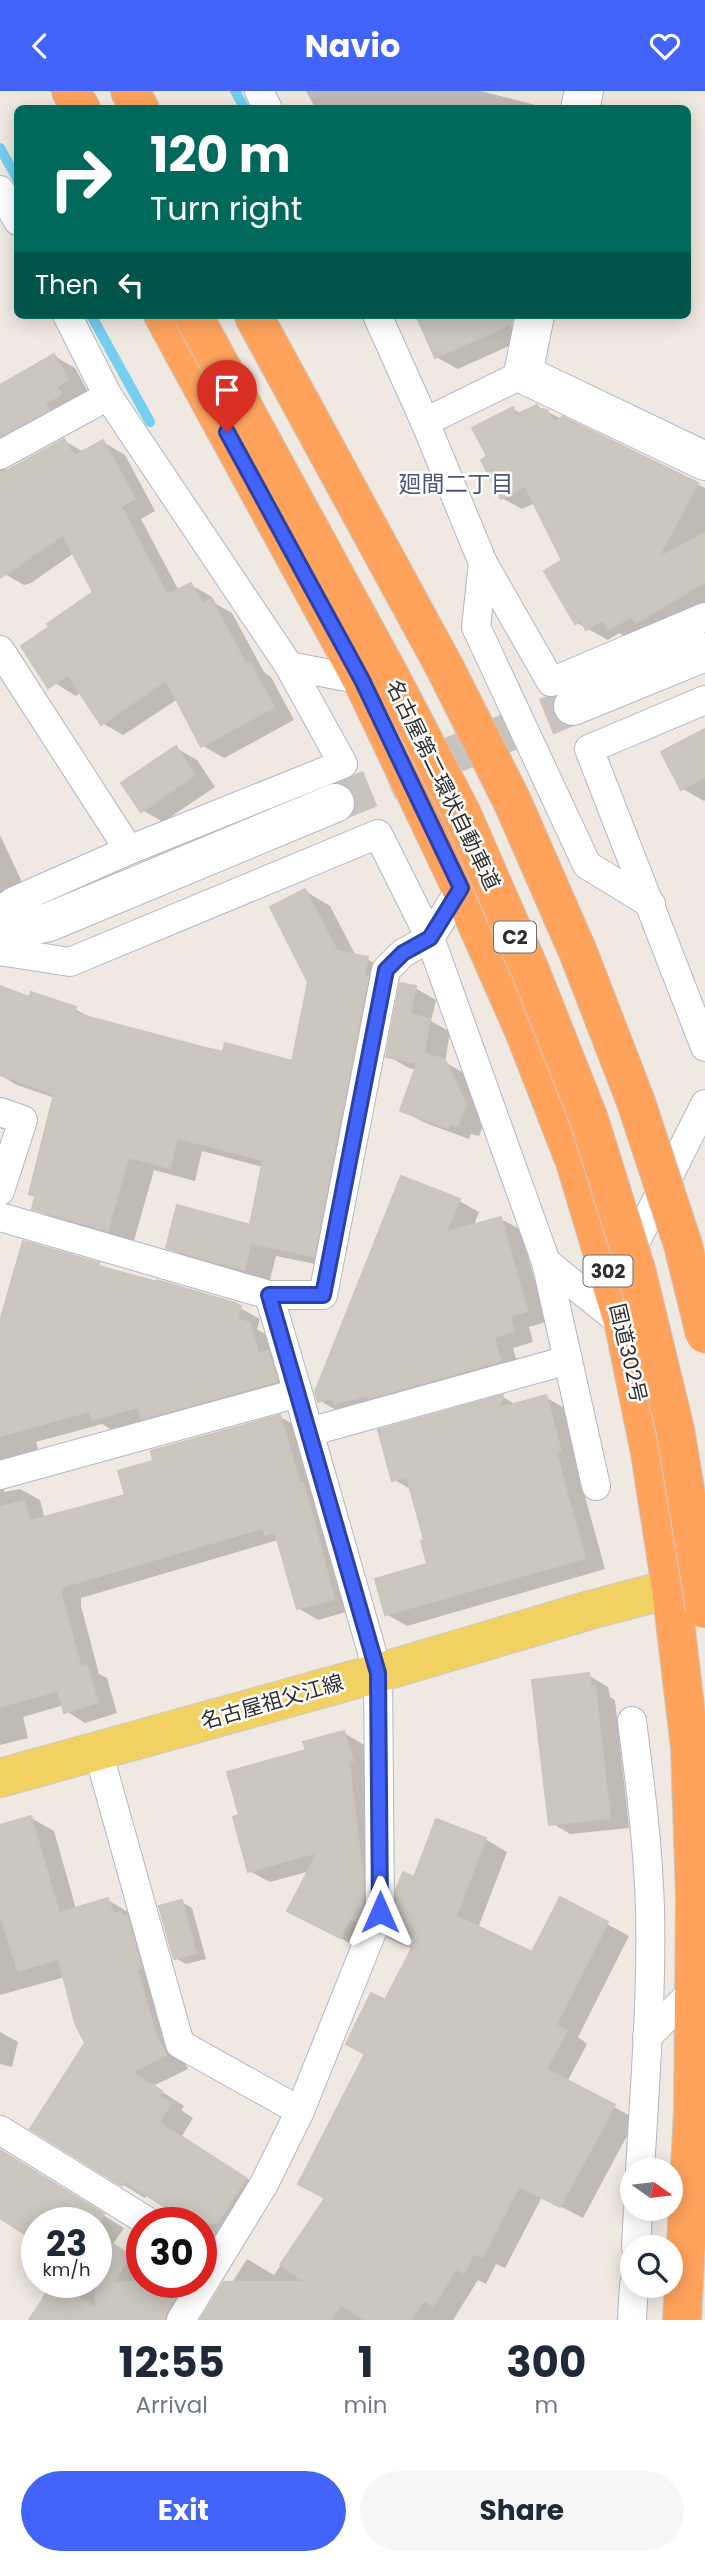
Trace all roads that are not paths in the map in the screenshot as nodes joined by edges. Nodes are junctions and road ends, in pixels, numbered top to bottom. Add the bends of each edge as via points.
1 (0, 190) edge
2 (14, 214) edge
3 (69, 319) edge
4 (165, 319) edge
5 (195, 319) edge
6 (255, 319) edge
7 (379, 319) edge
8 (535, 319) edge
9 (523, 374) junction
10 (108, 396) junction
11 (425, 422) junction
12 (0, 455) edge
13 (705, 461) edge
14 (483, 563) junction
15 (705, 617) edge
16 (0, 650) edge
17 (705, 652) edge
18 (289, 666) junction
19 (362, 680) junction
20 (705, 700) edge
21 (573, 706) tunnel mouth
22 (335, 803) tunnel mouth
23 (129, 850) junction
24 (461, 888) junction
25 (650, 904) junction
26 (0, 911) edge
27 (0, 933) edge
28 (430, 938) junction
29 (0, 951) edge
30 (705, 1047) edge
31 (705, 1104) edge
32 (0, 1112) edge
33 (0, 1191) edge
34 (0, 1217) edge
35 (546, 1262) junction
36 (613, 1287) junction
37 (269, 1295) junction
38 (624, 1325) junction
39 (705, 1334) edge
40 (568, 1360) junction
41 (298, 1393) junction
42 (309, 1432) junction
43 (0, 1475) edge
44 (596, 1486) dead end
45 (688, 1584) edge
46 (705, 1609) edge
47 (378, 1673) junction
48 (632, 1721) dead end
49 (99, 1751) junction
50 (0, 1778) edge
51 (700, 1902) edge
52 (695, 1989) junction
53 (647, 2037) junction
54 (300, 2111) junction
55 (0, 2130) edge
56 (641, 2158) edge
57 (126, 2208) edge
58 (217, 2247) edge
59 (191, 2298) edge
60 (633, 2298) edge
61 (181, 2320) edge
62 (632, 2320) edge
63 (682, 2320) edge

1 - 2 street
3 - 10 street
4 - 19 highway, 国道302号 / 302
5 - 46 highway, 名古屋第二環状自動車道 / C2, bridge via 462,814 530,970 579,1094 637,1273 675,1429
6 - 39 highway, C2, bridge via 444,667 517,814 578,952 636,1102 683,1245
7 - 11 street
8 - 9 street
9 - 11 street
9 - 13 street
10 - 12 street
10 - 18 street
11 - 14 street
14 - 15 street via 551,682
14 - 25 street via 476,627 587,865
16 - 23 street
17 - 21 street
18 - 19 street
18 - 23 street via 343,764
19 - 24 highway, 国道302号 / 302
20 - 25 street via 589,749
22 - 27 street via 49,922
23 - 26 street
24 - 28 street
24 - 36 highway, 国道302号 / 302 via 575,1162
25 - 30 street
28 - 29 street via 378,834 71,962
28 - 35 street
28 - 37 street via 403,953 386,970 323,1295
31 - 36 street
32 - 33 street via 23,1120
34 - 37 street
35 - 38 street
35 - 40 street
36 - 38 highway, 国道302号 / 302
37 - 41 street
38 - 45 highway, 国道302号 / 302 via 650,1453
40 - 42 street
40 - 44 street
41 - 42 street
41 - 43 street
42 - 47 street
45 - 47 main road, 名古屋祖父江線
45 - 51 highway, 国道302号 / 302 via 690,1748
47 - 49 main road, 名古屋祖父江線
47 - 54 street via 380,1912
48 - 53 street via 650,1907
49 - 50 main road, 名古屋祖父江線
49 - 54 street via 180,2044
51 - 52 highway, 国道302号 / 302
52 - 53 street
52 - 63 highway, 国道302号 / 302
53 - 56 street
54 - 58 street via 264,2184
55 - 57 street
59 - 61 street
60 - 62 street

